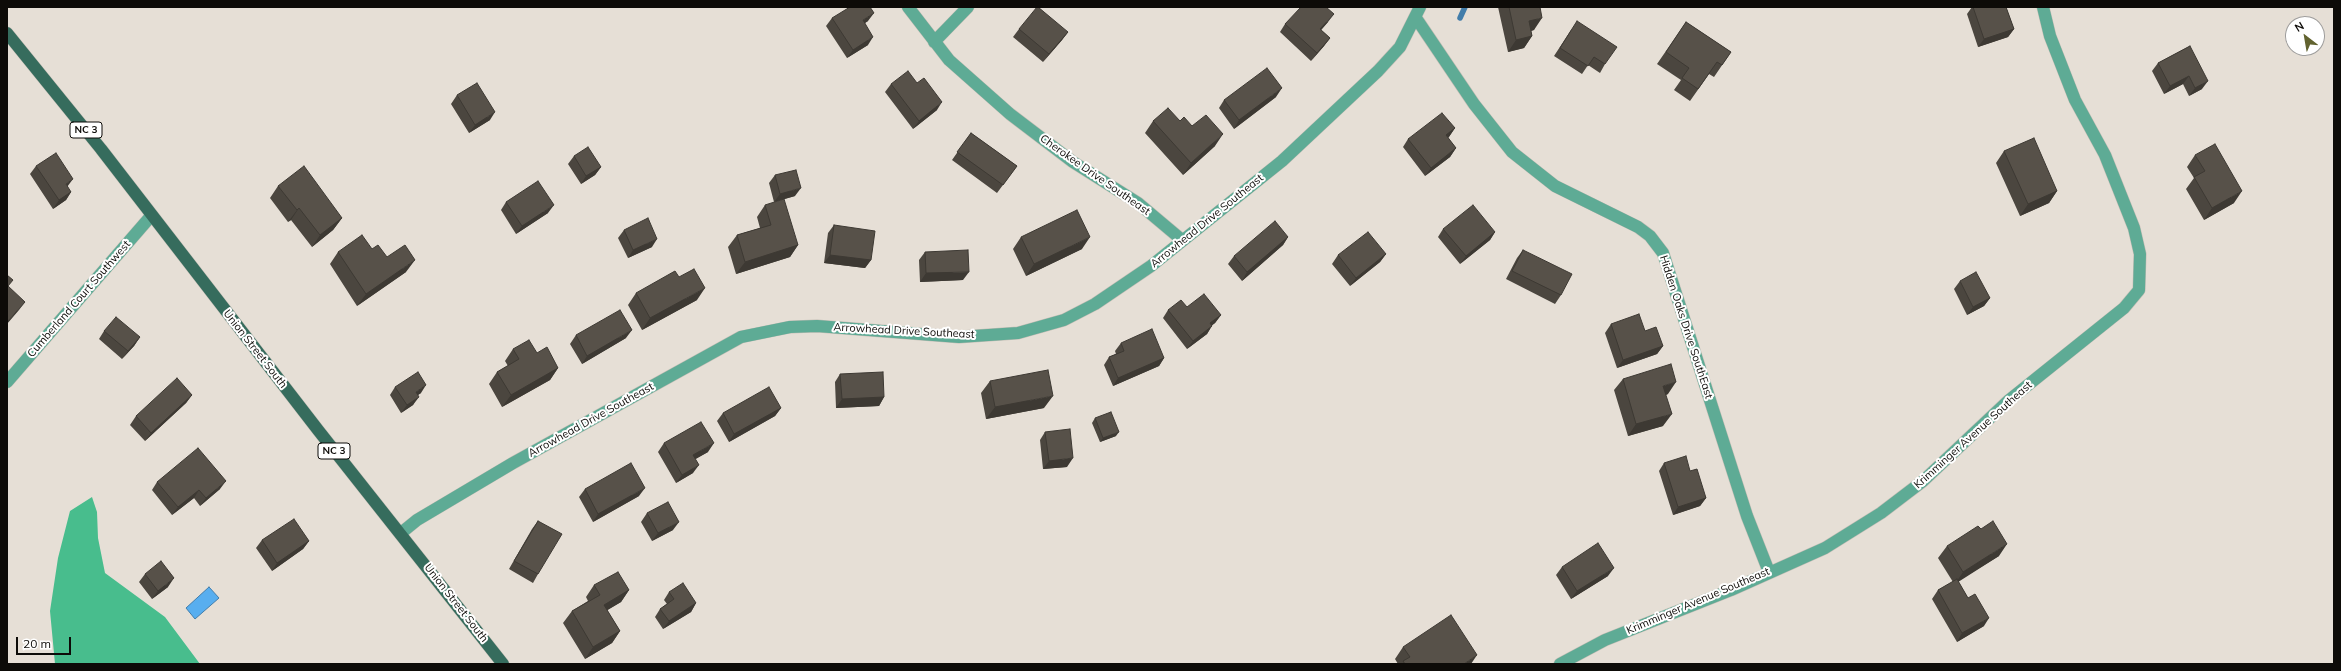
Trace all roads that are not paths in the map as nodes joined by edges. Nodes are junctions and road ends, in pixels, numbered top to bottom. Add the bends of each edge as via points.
1 (908, 7) edge
2 (968, 7) edge
3 (2043, 7) edge
4 (1418, 13) edge
5 (7, 33) edge
6 (934, 42) junction
7 (151, 216) junction
8 (1182, 240) junction
9 (7, 382) edge
10 (401, 533) junction
11 (1769, 572) junction
12 (503, 664) edge
13 (1560, 664) edge

1 - 6 street, Cherokee Drive Southeast
2 - 6 street
3 - 11 street, Krimminger Avenue Southeast via 2050,36 2075,100 2105,155 2134,228 2140,254 2139,290 2124,308 2008,401 1911,491 1825,548
4 - 8 street, Arrowhead Drive Southeast via 1400,47 1378,71 1282,161
4 - 11 street, Hidden Oaks Drive SouthEast via 1474,104 1512,152 1555,186 1638,227 1650,236 1663,253 1747,516
5 - 7 main road, Union Street South / NC 3 via 101,149
6 - 8 street, Cherokee Drive Southeast via 948,60 1010,114 1074,162 1138,203
7 - 9 street, Cumberland Court Southwest
7 - 10 main road, Union Street South / NC 3
8 - 10 street, Arrowhead Drive Southeast via 1151,266 1095,304 1064,320 1018,333 959,337 818,326 790,327 741,337 513,463 417,520
10 - 12 main road, Union Street South / NC 3
11 - 13 street, Krimminger Avenue Southeast via 1731,590 1605,640

